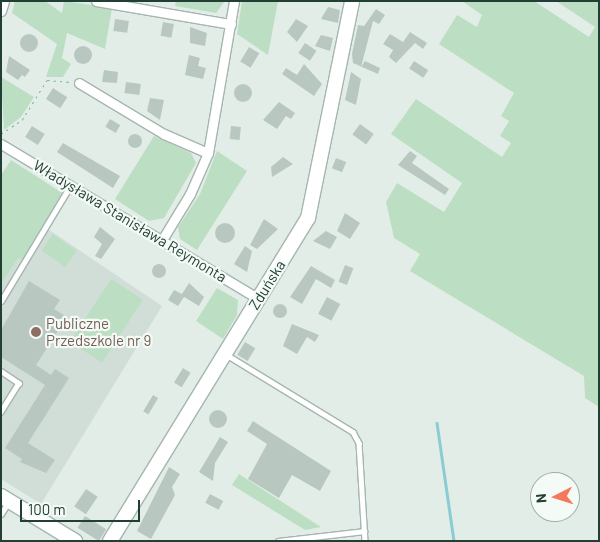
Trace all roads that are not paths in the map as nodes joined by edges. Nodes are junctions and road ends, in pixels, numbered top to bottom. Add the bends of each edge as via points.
1 (4, 1) edge
2 (96, 1) edge
3 (234, 1) edge
4 (352, 1) edge
5 (1, 11) edge
6 (231, 24) junction
7 (79, 83) road end
8 (1, 144) edge
9 (208, 153) junction
10 (71, 185) junction
11 (162, 240) junction
12 (259, 299) junction
13 (1, 301) edge
14 (224, 354) junction
15 (2, 373) edge
16 (1, 412) edge
17 (6, 498) edge
18 (1, 514) edge
19 (364, 531) junction
20 (74, 541) edge
21 (110, 541) edge
22 (278, 541) edge
23 (365, 541) edge

1 - 5 street
2 - 6 street
3 - 6 street
4 - 12 street, Zduńska via 311,208
6 - 9 street
7 - 9 street via 164,134
8 - 10 street, Władysława Stanisława Reymonta
9 - 11 street via 190,194
10 - 11 street, Władysława Stanisława Reymonta
10 - 13 lane
11 - 12 street, Władysława Stanisława Reymonta
12 - 14 street, Zduńska
14 - 19 lane via 353,432 359,443
14 - 21 street, Zduńska
15 - 16 lane via 19,384
17 - 18 lane
17 - 20 street
19 - 22 lane
19 - 23 lane

